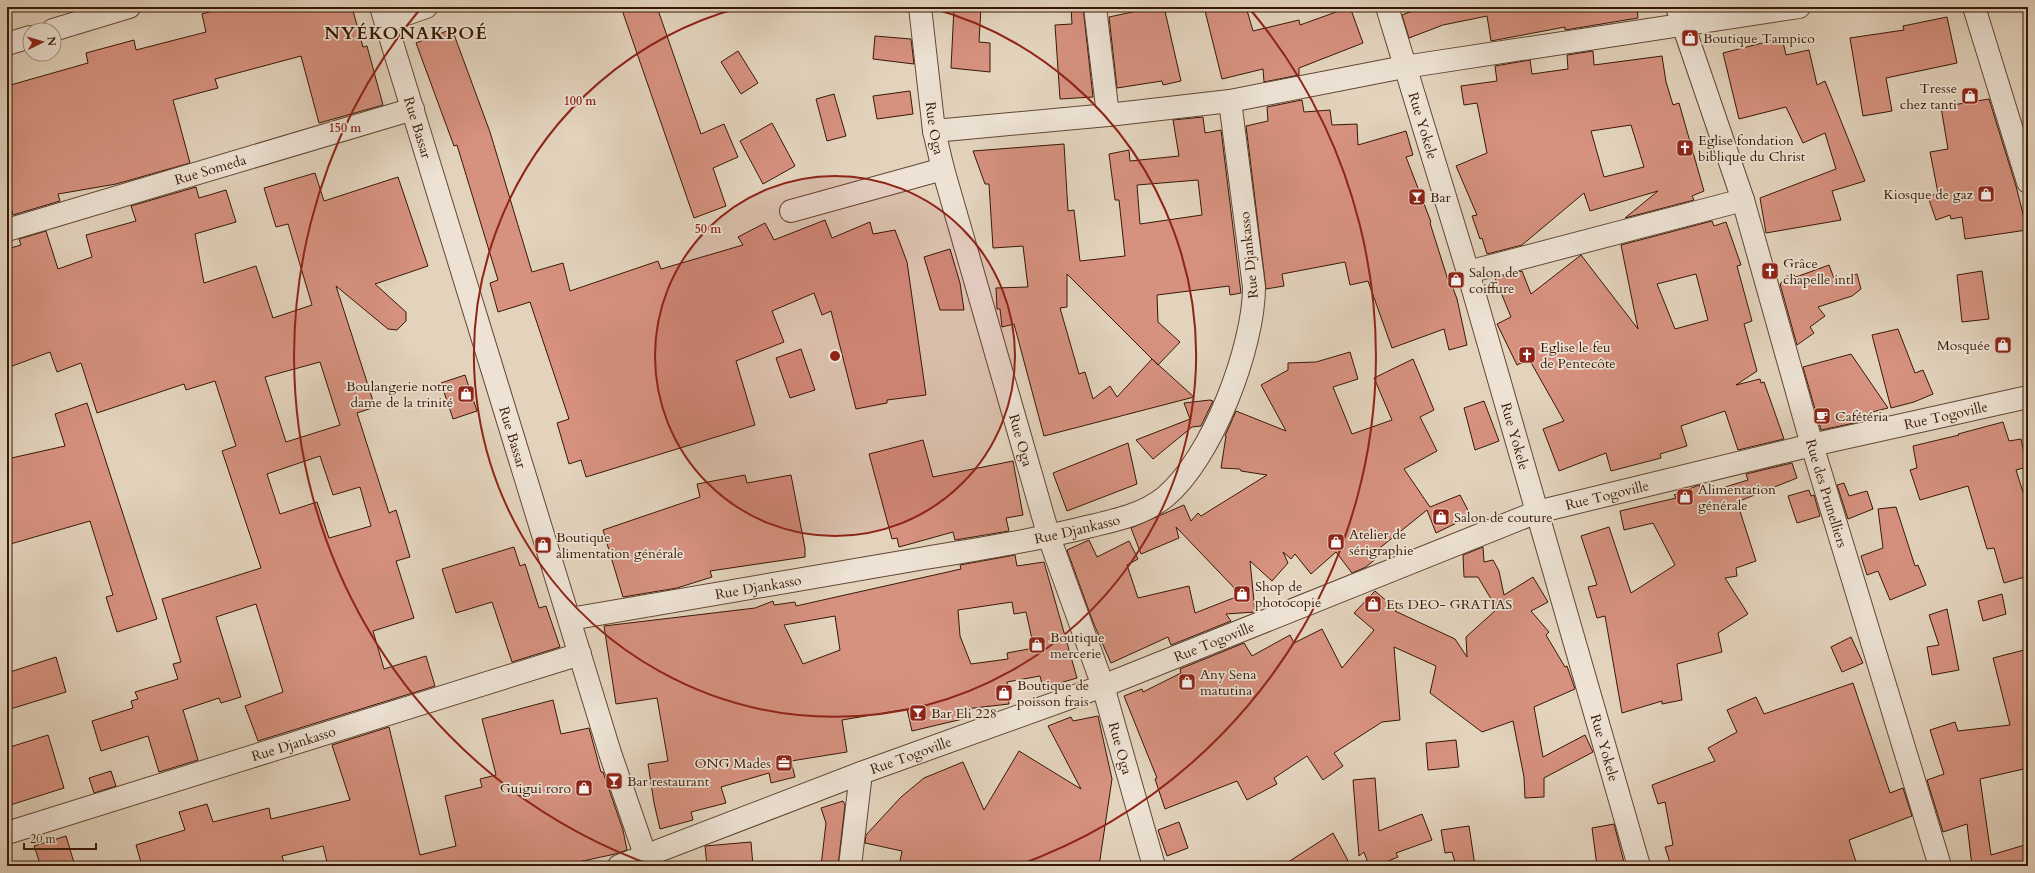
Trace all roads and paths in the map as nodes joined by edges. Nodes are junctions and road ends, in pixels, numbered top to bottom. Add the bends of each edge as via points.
1 (129, 7) edge
2 (426, 7) edge
3 (920, 7) edge
4 (1095, 7) edge
5 (1387, 7) edge
6 (1799, 7) edge
7 (1974, 7) edge
8 (384, 14) edge
9 (1680, 16) edge
10 (62, 27) edge
11 (22, 39) edge
12 (7, 44) edge
13 (1404, 67) junction
14 (1230, 101) junction
15 (413, 109) junction
16 (1108, 115) junction
17 (934, 131) junction
18 (943, 169) junction
19 (2028, 182) edge
20 (1743, 200) junction
21 (791, 211) dead end
22 (7, 230) edge
23 (1468, 272) junction
24 (2028, 397) edge
25 (1812, 445) junction
26 (1537, 512) junction
27 (1049, 537) junction
28 (570, 619) junction
29 (580, 654) junction
30 (1103, 686) junction
31 (861, 773) junction
32 (7, 833) edge
33 (648, 861) edge
34 (619, 866) edge
35 (850, 866) edge
36 (1154, 866) edge
37 (1639, 866) edge
38 (1940, 866) edge

1 - 10 street
2 - 8 street
3 - 17 street, Rue Oga
4 - 16 street
5 - 13 street, Rue Yokele
6 - 9 street
7 - 19 street
8 - 15 street, Rue Bassar
9 - 13 street
9 - 20 street, Rue des Prunelliers
11 - 12 street
13 - 14 street
13 - 23 street, Rue Yokele
14 - 16 street
14 - 27 street, Rue Djankasso via 1254,287 1254,306 1235,380 1218,424 1197,461 1166,496 1128,517
15 - 22 street, Rue Someda
15 - 28 street, Rue Bassar
16 - 17 street
17 - 18 street, Rue Oga
18 - 21 street
18 - 27 street, Rue Oga
20 - 23 street
20 - 25 street, Rue des Prunelliers
23 - 26 street, Rue Yokele
24 - 25 street, Rue Togoville
25 - 26 street, Rue Togoville
25 - 38 street, Rue des Prunelliers
26 - 30 street, Rue Togoville
26 - 37 street, Rue Yokele
27 - 28 street, Rue Djankasso
27 - 30 street, Rue Oga
28 - 29 street, Rue Bassar
29 - 32 street, Rue Djankasso
29 - 33 street, Rue Bassar via 610,753
30 - 31 street, Rue Togoville
30 - 36 street, Rue Oga
31 - 33 street, Rue Togoville
31 - 35 street
33 - 34 street, Rue Togoville

